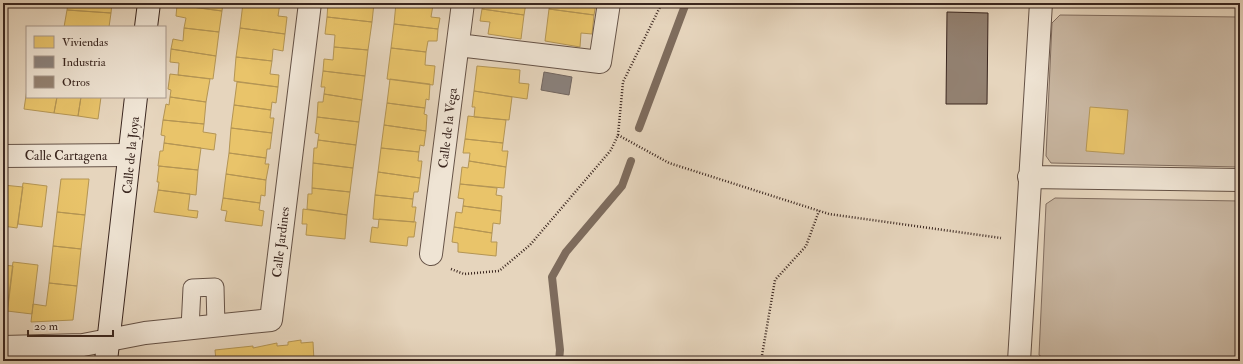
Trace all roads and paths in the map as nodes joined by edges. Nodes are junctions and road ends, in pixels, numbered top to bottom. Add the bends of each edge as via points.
1 (149, 3) edge
2 (310, 3) edge
3 (463, 3) edge
4 (609, 3) edge
5 (662, 3) edge
6 (1041, 3) edge
7 (146, 26) edge
8 (458, 45) junction
9 (136, 98) edge
10 (618, 135) junction
11 (128, 155) junction
12 (3, 156) edge
13 (1029, 177) junction
14 (1240, 180) edge
15 (820, 211) junction
16 (1026, 240) junction
17 (431, 254) joint
18 (216, 326) junction
19 (190, 328) junction
20 (109, 340) junction
21 (3, 347) edge
22 (106, 361) edge
23 (761, 361) edge
24 (1019, 361) edge

1 - 7 street
2 - 18 street, Calle Jardines via 270,320
3 - 8 street, Calle de la Vega
4 - 8 street via 600,62
5 - 10 path via 623,82
6 - 13 street
8 - 17 street, Calle de la Vega
9 - 11 street, Calle de la Joya
10 - 15 path via 669,163
10 - 17 path via 611,150 530,245 499,271 464,274 440,265
11 - 12 street, Calle Cartagena
11 - 20 street, Calle de la Joya
13 - 14 street
13 - 16 street
15 - 16 path via 968,234
15 - 23 path via 806,246 775,280
16 - 24 street
18 - 19 street, Calle Jardines
18 - 19 lane via 215,287 192,288
19 - 20 street, Calle Jardines
20 - 21 street, Calle Jardines via 83,346
20 - 22 street, Calle de la Joya

